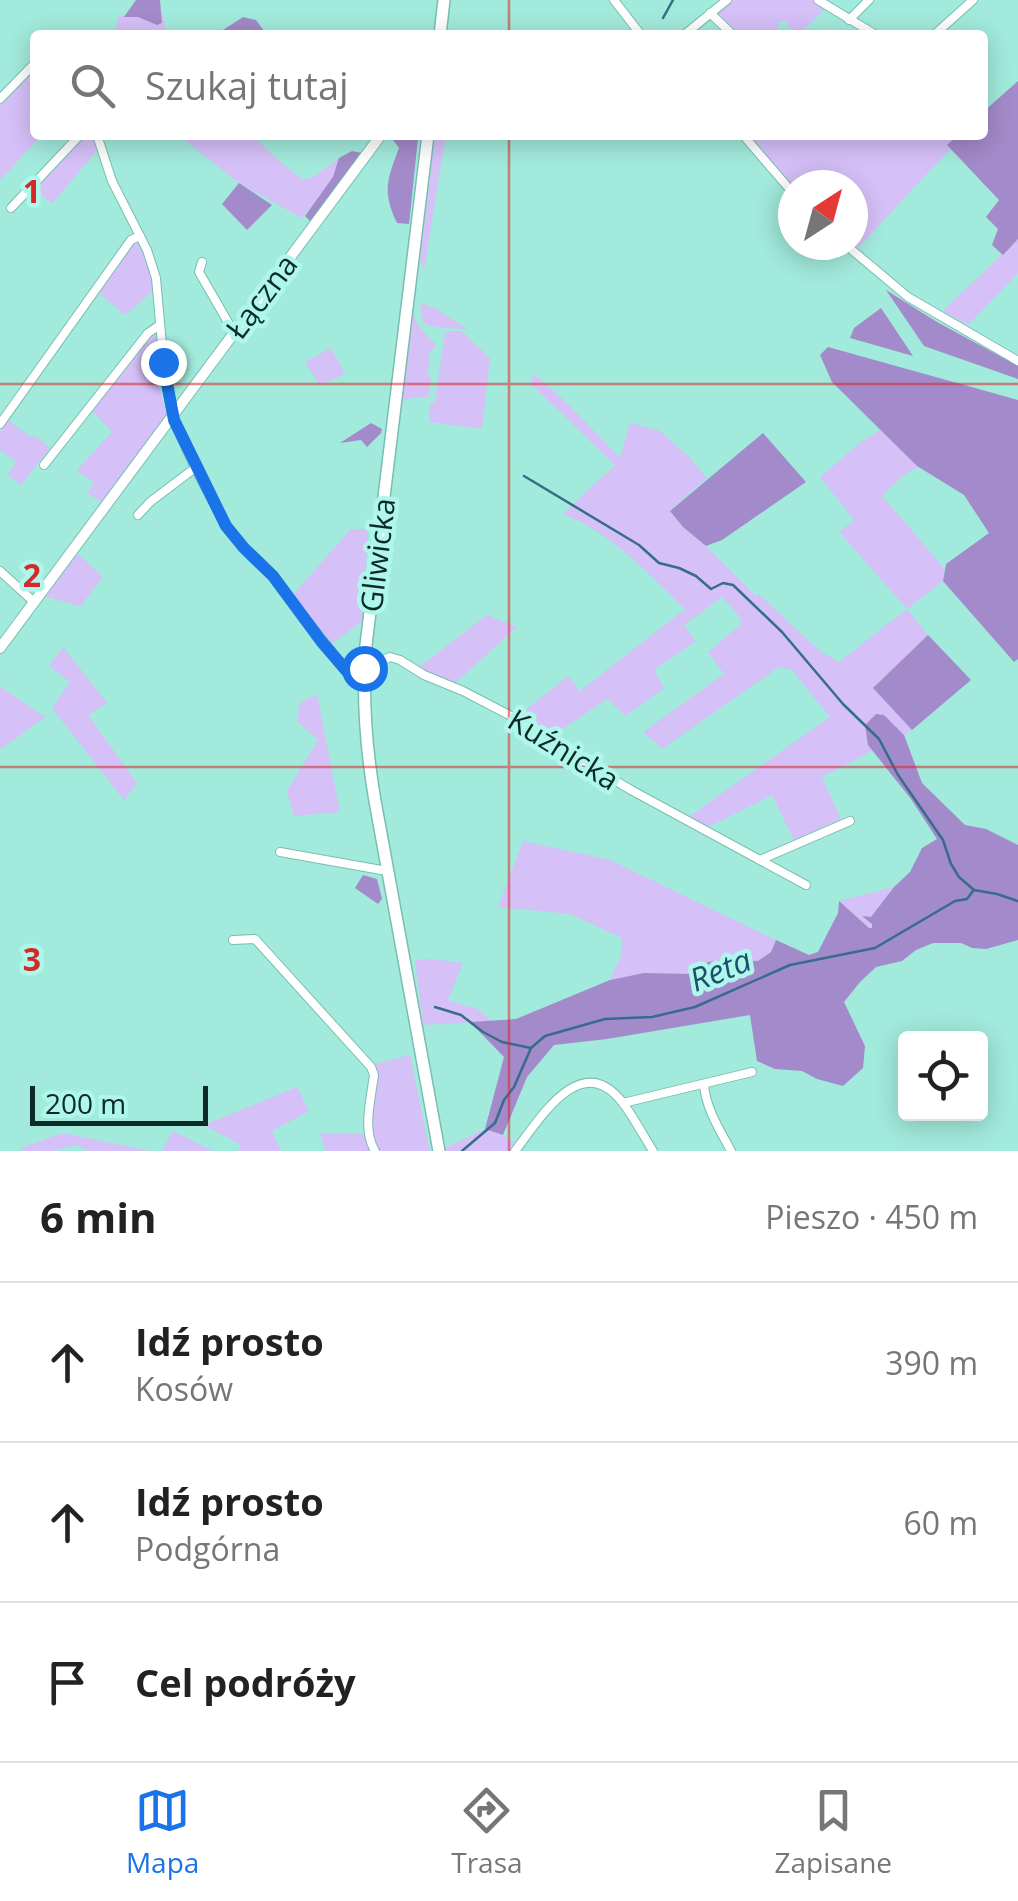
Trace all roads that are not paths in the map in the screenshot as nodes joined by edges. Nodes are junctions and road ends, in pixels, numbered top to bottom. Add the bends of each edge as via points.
1 (444, 0) edge
2 (614, 0) edge
3 (727, 0) edge
4 (818, 0) edge
5 (869, 0) edge
6 (973, 0) edge
7 (715, 7) edge
8 (849, 20) junction
9 (441, 30) edge
10 (637, 30) edge
11 (690, 30) edge
12 (729, 30) edge
13 (867, 30) edge
14 (940, 30) edge
15 (30, 68) edge
16 (0, 98) edge
17 (75, 140) edge
18 (100, 140) edge
19 (377, 140) edge
20 (427, 140) edge
21 (746, 140) edge
22 (778, 177) edge
23 (11, 208) dead end
24 (140, 236) junction
25 (864, 260) edge
26 (202, 262) dead end
27 (160, 325) junction
28 (236, 330) junction
29 (1018, 362) edge
30 (172, 414) junction
31 (0, 424) edge
32 (44, 465) dead end
33 (195, 468) junction
34 (138, 515) dead end
35 (0, 572) edge
36 (34, 602) junction
37 (0, 648) edge
38 (364, 674) junction
39 (850, 821) dead end
40 (280, 852) dead end
41 (760, 860) junction
42 (387, 870) junction
43 (806, 885) dead end
44 (233, 940) dead end
45 (752, 1072) dead end
46 (704, 1085) junction
47 (623, 1104) junction
48 (375, 1151) edge
49 (439, 1151) edge
50 (514, 1151) edge
51 (652, 1151) edge
52 (731, 1151) edge

1 - 9 main road
2 - 10 street
3 - 7 street
4 - 8 street
5 - 8 street
6 - 14 street
7 - 11 street
7 - 12 street
8 - 13 street
15 - 16 street
17 - 23 street
18 - 24 street
19 - 28 street, Łączna
20 - 38 main road, Gliwicka
21 - 22 street
24 - 27 street via 156,278
24 - 31 street
25 - 29 street via 908,297
26 - 28 street via 199,272
27 - 30 street
27 - 32 street
28 - 30 street, Łączna
30 - 33 street
30 - 36 street, Łączna
33 - 34 street
33 - 38 street via 244,548 351,676
35 - 36 street
36 - 37 street, Łączna
38 - 41 street, Kuźnicka via 390,657 400,660 538,730
38 - 42 main road, Gliwicka via 368,758
39 - 41 street
40 - 42 street
41 - 43 street, Kuźnicka
42 - 49 main road, Gliwicka
44 - 48 street via 255,939 372,1068 368,1131
45 - 46 street
46 - 47 street
46 - 52 street
47 - 50 street via 606,1088 577,1083
47 - 51 street

